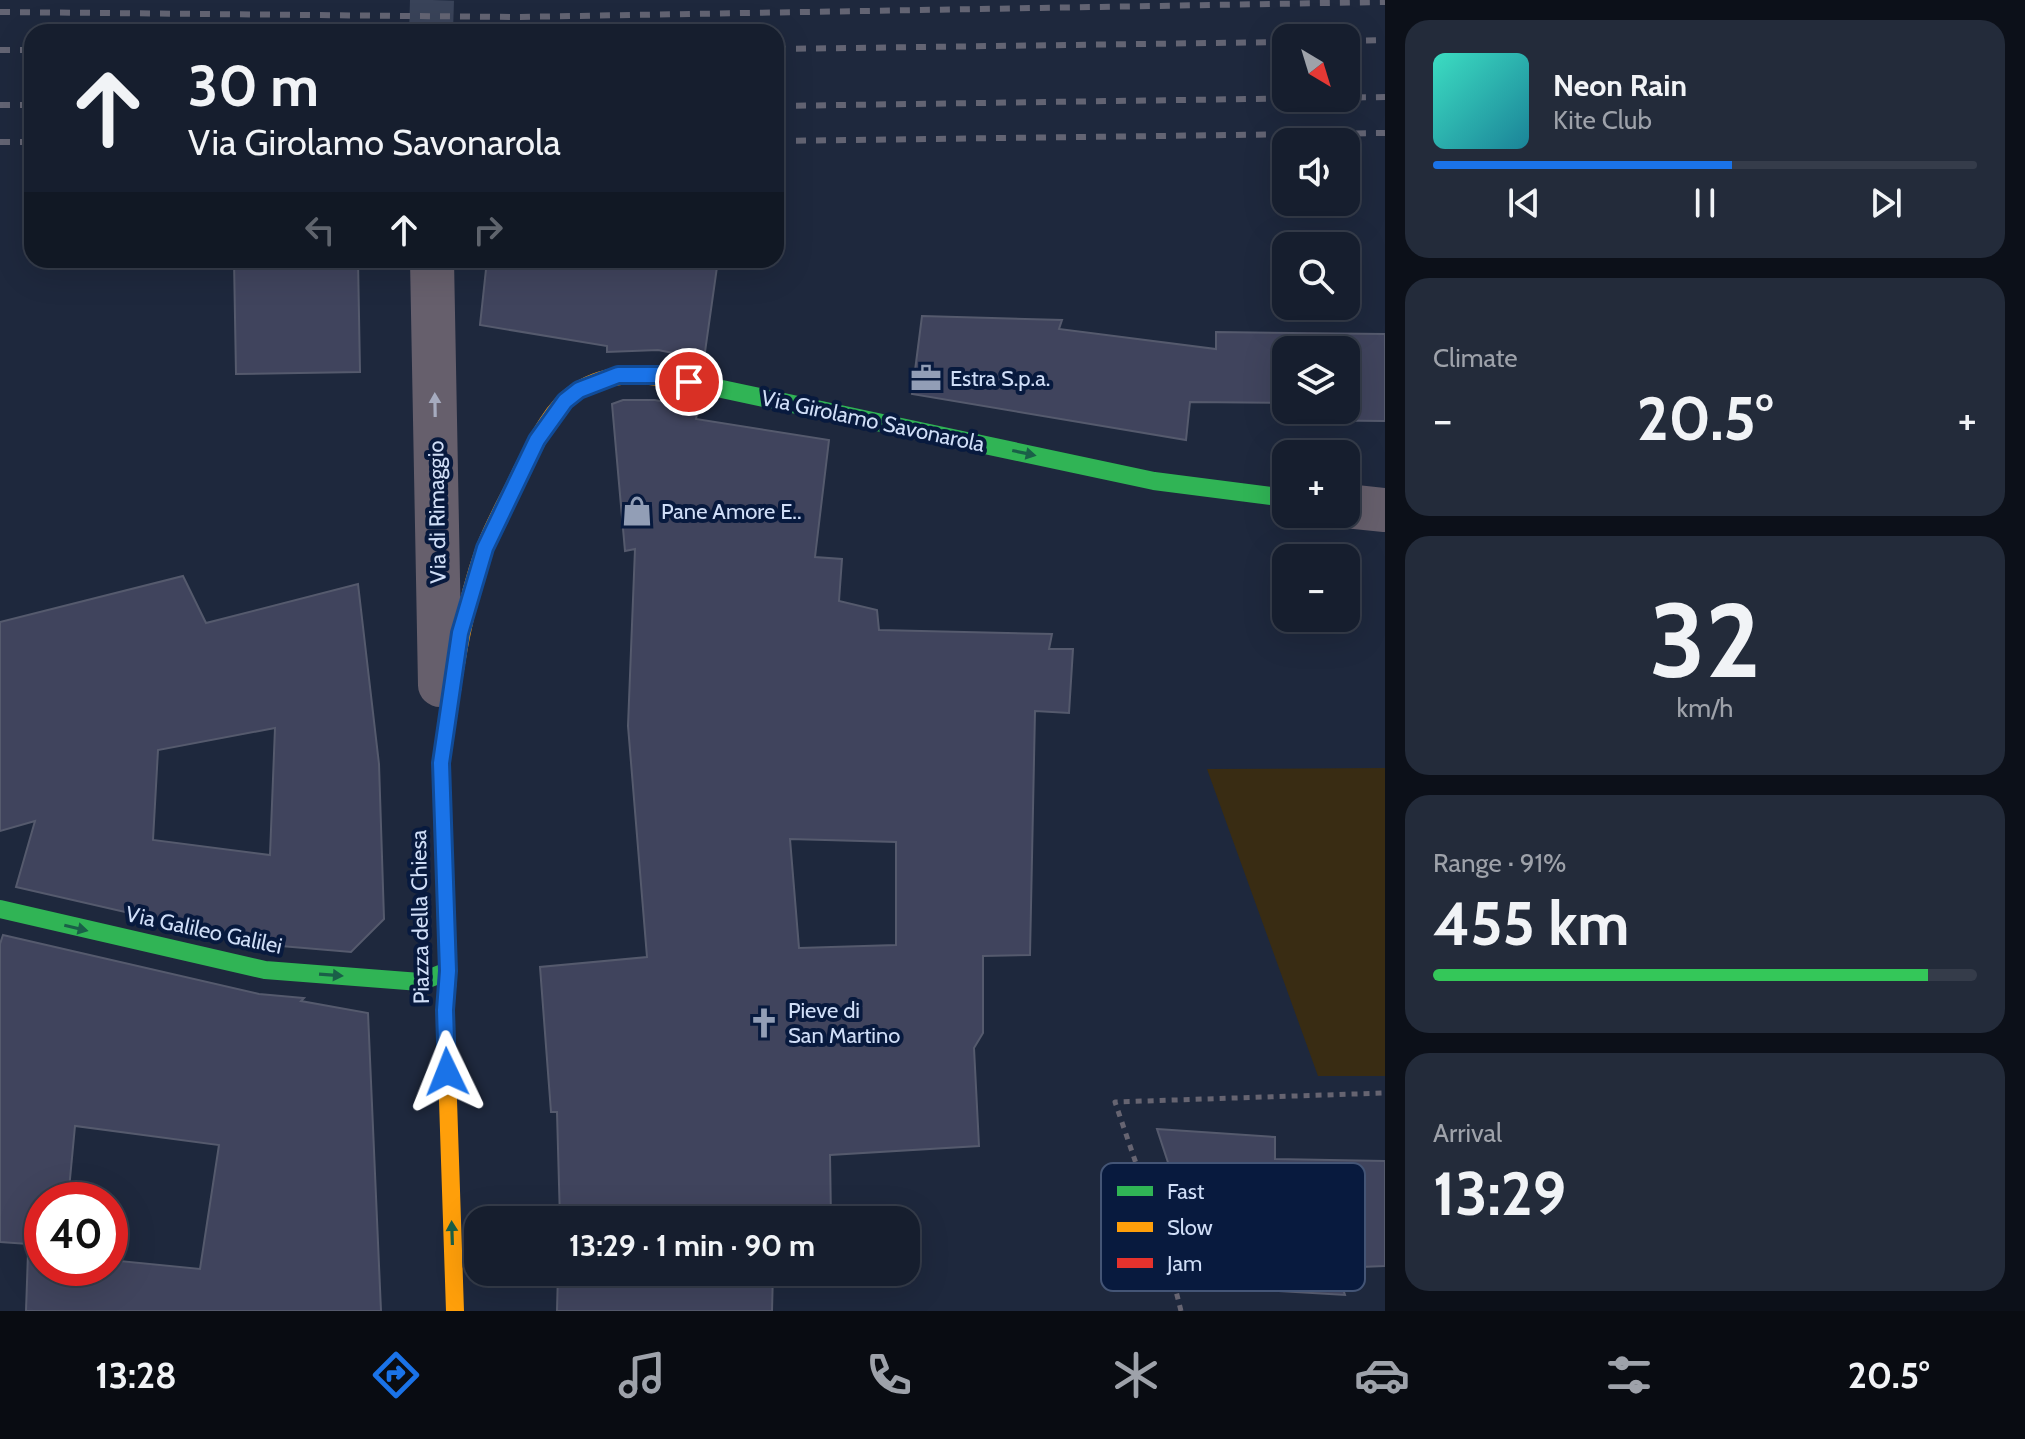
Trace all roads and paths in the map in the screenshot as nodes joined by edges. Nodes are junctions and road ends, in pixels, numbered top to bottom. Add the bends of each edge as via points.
1 (432, 268) edge
2 (1272, 496) edge
3 (1360, 507) edge
4 (1385, 510) edge
5 (441, 763) junction
6 (0, 909) edge
7 (448, 971) junction
8 (1385, 1093) edge
9 (1136, 1163) edge
10 (1176, 1291) edge
11 (455, 1311) edge
12 (1181, 1311) edge

5 -> 1 street, Via di Rimaggio
5 -> 2 street, Via Girolamo Savonarola via 460,633 485,548 537,440 565,401 618,375 658,375 1154,481
3 - 4 street
5 - 7 street, Piazza della Chiesa
6 -> 7 street, Via Galileo Galilei via 265,970 420,982
11 -> 7 street, Piazza della Chiesa
8 - 9 path via 1115,1102
10 - 12 path

